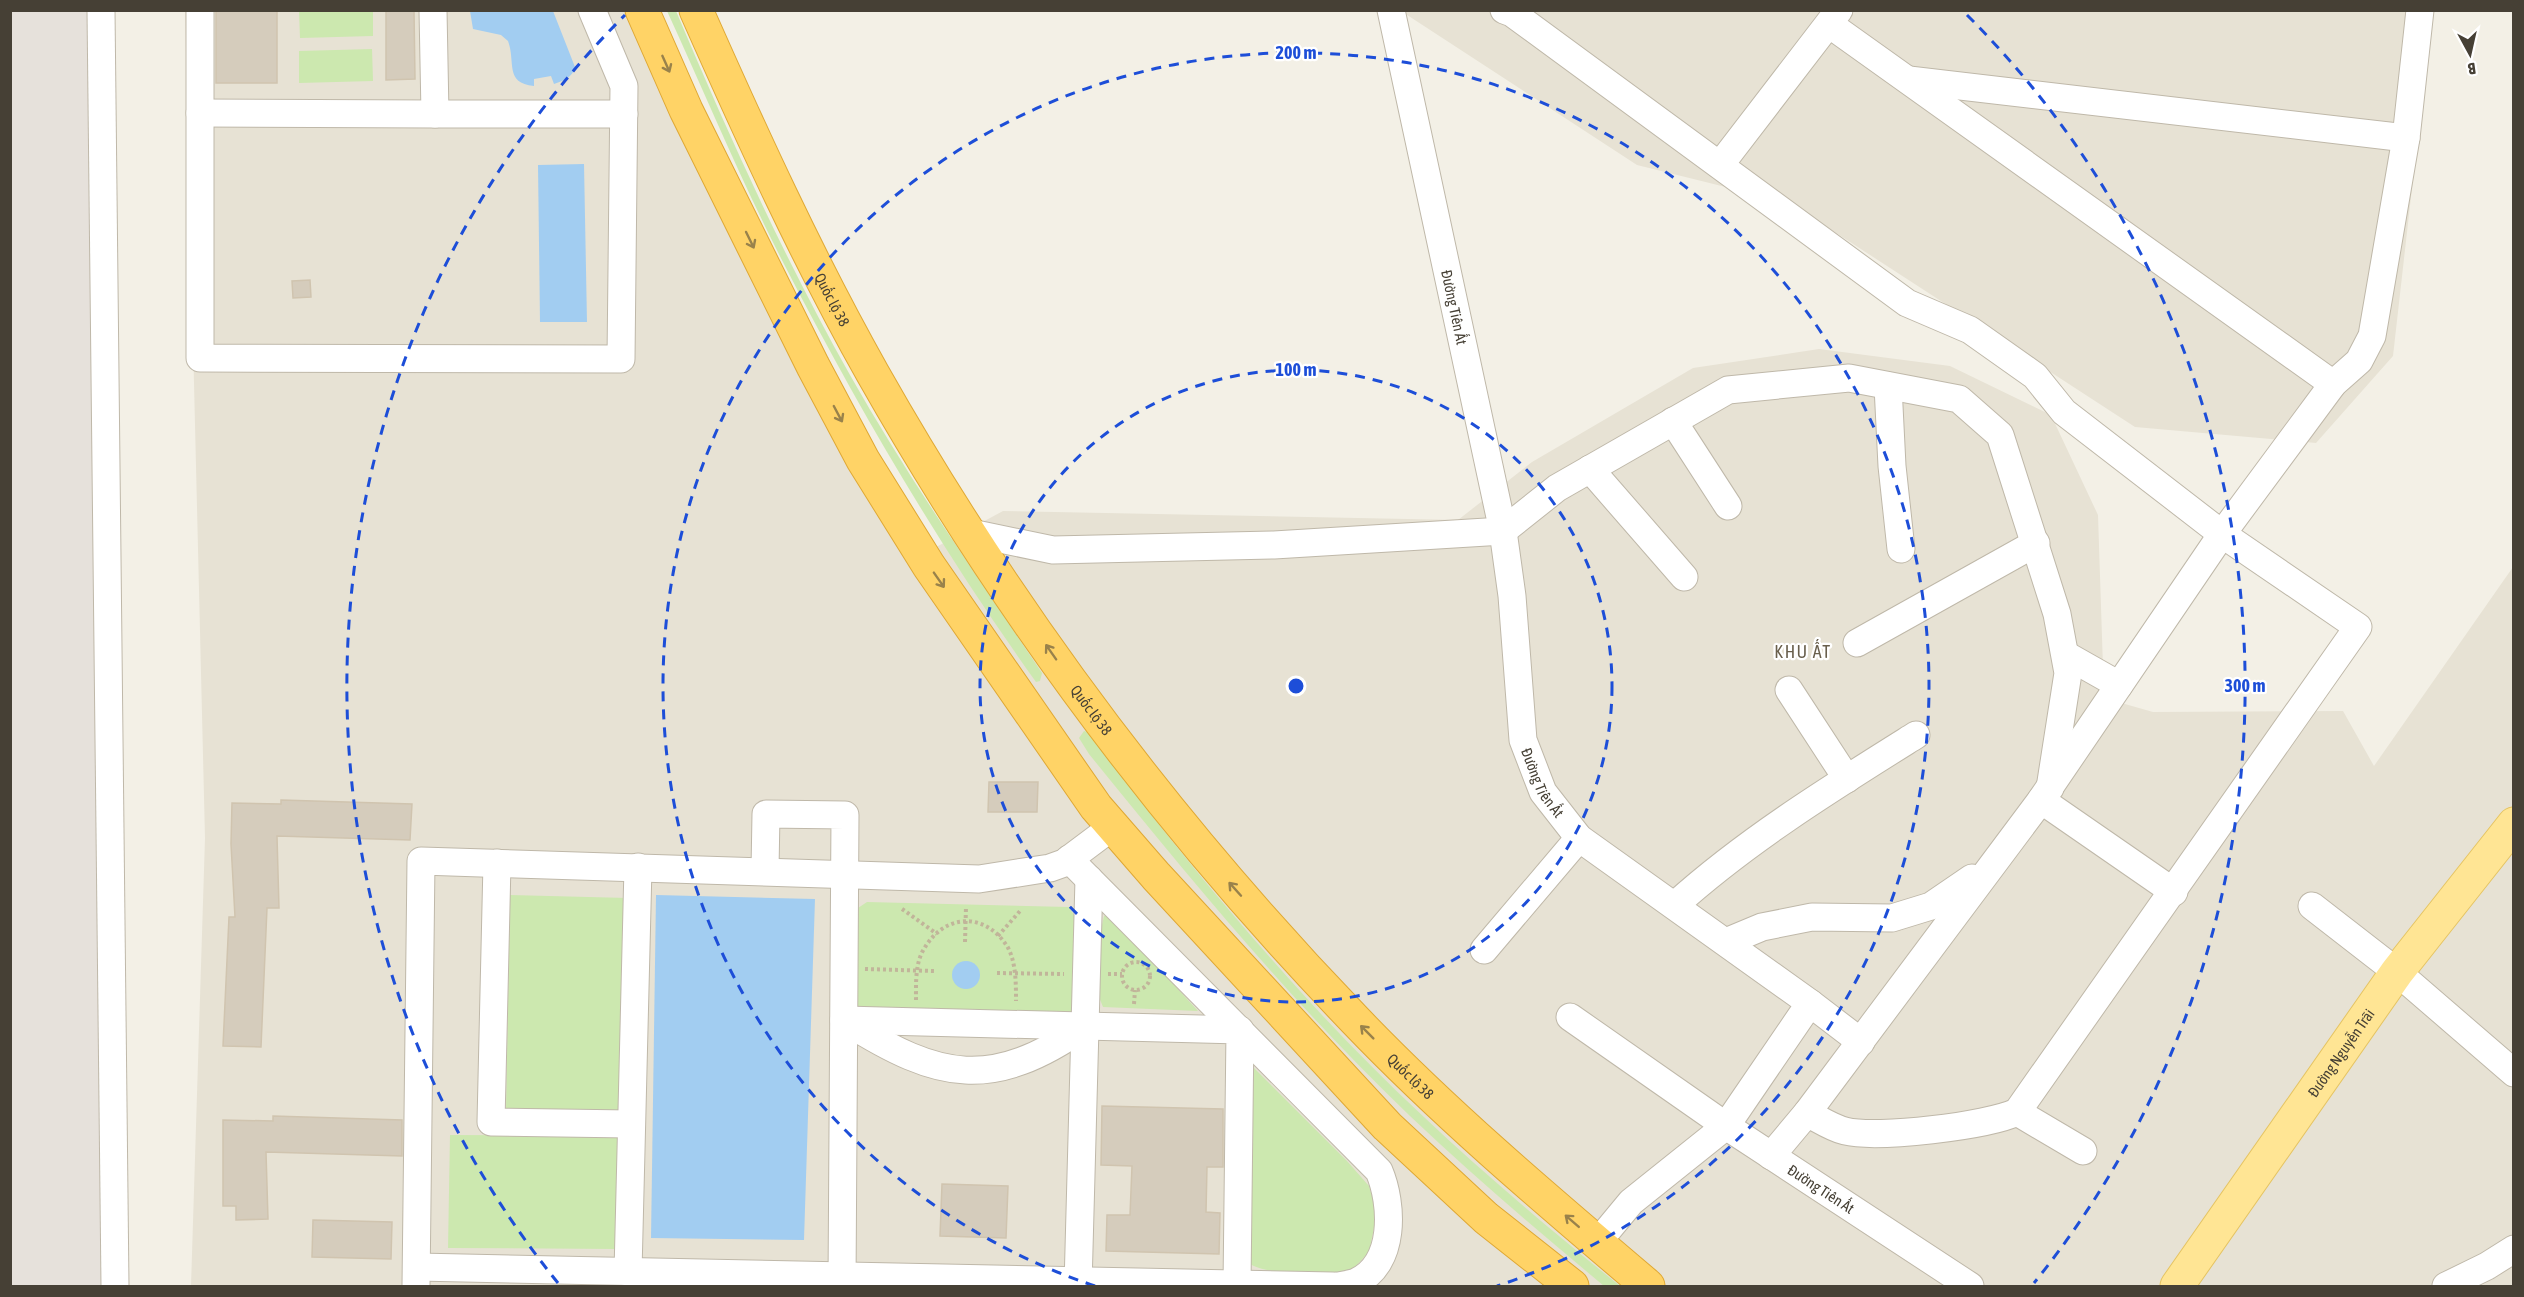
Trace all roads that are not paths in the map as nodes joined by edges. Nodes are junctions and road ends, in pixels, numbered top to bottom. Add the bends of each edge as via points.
1 (101, 10) edge
2 (200, 10) edge
3 (433, 10) edge
4 (592, 10) edge
5 (642, 10) edge
6 (696, 10) edge
7 (1391, 10) edge
8 (1504, 10) edge
9 (2420, 10) edge
10 (1834, 17) edge
11 (1905, 79) junction
12 (200, 113) junction
13 (435, 114) junction
14 (624, 114) junction
15 (2406, 138) junction
16 (1720, 165) junction
17 (2333, 384) junction
18 (1888, 386) junction
19 (1673, 421) junction
20 (1590, 469) junction
21 (1728, 506) dead end
22 (1503, 531) junction
23 (970, 533) junction
24 (2222, 534) junction
25 (2036, 543) junction
26 (1901, 549) dead end
27 (1684, 577) dead end
28 (1857, 643) dead end
29 (2066, 655) junction
30 (2120, 685) junction
31 (1789, 690) dead end
32 (1080, 693) junction
33 (1038, 722) junction
34 (1916, 735) dead end
35 (1847, 779) junction
36 (2046, 794) junction
37 (1112, 827) junction
38 (1579, 838) junction
39 (2509, 842) edge
40 (1069, 858) junction
41 (497, 863) junction
42 (638, 867) junction
43 (1989, 867) junction
44 (765, 870) junction
45 (844, 873) junction
46 (1089, 879) junction
47 (2174, 892) junction
48 (1675, 905) junction
49 (2312, 906) dead end
50 (1726, 942) junction
51 (1484, 950) dead end
52 (2397, 972) junction
53 (1810, 1003) junction
54 (1570, 1017) dead end
55 (844, 1020) junction
56 (1085, 1026) junction
57 (1240, 1030) junction
58 (1861, 1042) junction
59 (2514, 1073) edge
60 (2017, 1112) junction
61 (1807, 1113) junction
62 (630, 1124) junction
63 (1726, 1126) junction
64 (2083, 1151) dead end
65 (1770, 1156) junction
66 (1597, 1243) junction
67 (2514, 1249) edge
68 (1529, 1254) junction
69 (628, 1272) junction
70 (417, 1277) edge
71 (842, 1281) edge
72 (1078, 1284) edge
73 (1237, 1285) edge
74 (115, 1287) edge
75 (1333, 1287) edge
76 (1338, 1287) edge
77 (1551, 1287) edge
78 (1572, 1287) edge
79 (1648, 1287) edge
80 (1970, 1287) edge
81 (2177, 1287) edge
82 (2446, 1287) edge

1 - 74 street
2 - 12 street
3 - 13 street
4 - 14 street via 621,76
5 -> 33 highway via 686,110 863,460 929,566
6 - 23 highway, Quốc lộ 38 via 757,145 848,327
7 - 22 street, Đường Tiên Ất
8 - 16 street
9 - 15 street
10 - 11 street
10 - 16 street
11 - 15 street
11 - 17 street
12 - 13 street
12 - 14 street via 200,358 621,359
13 - 14 street
15 - 17 street via 2372,336 2359,361
16 - 24 street via 1907,303 1970,330 2035,376 2064,412
17 - 24 street
18 - 19 street via 1849,378 1728,390
18 - 25 street via 1959,399 2000,435
18 - 26 street
19 - 20 street
19 - 21 street
20 - 22 street via 1557,488
20 - 27 street
22 - 23 street via 1274,545 1053,550
22 - 38 street, Đường Tiên Ất via 1523,740 1543,792
32 -> 23 highway, Quốc lộ 38
24 - 30 street
24 - 47 street via 2358,627
25 - 28 street
25 - 29 street
29 - 30 street
29 - 36 street via 2068,673
30 - 36 street
31 - 35 street
32 - 33 highway
66 -> 32 highway, Quốc lộ 38 via 1414,1080 1354,1020 1209,860
33 - 37 highway
34 - 35 street
35 - 48 street via 1711,872
36 - 43 street
36 - 47 street
37 - 40 street
37 - 68 highway via 1387,1126
38 - 48 street, Đường Tiên Ất
38 - 51 street
39 - 52 main road, Đường Nguyễn Trãi
40 - 45 street via 1050,868 979,879
40 - 46 street
41 - 42 street
41 - 62 street via 491,1122
41 - 70 street via 421,861
42 - 44 street
42 - 62 street
43 - 50 street via 1931,906 1892,918 1812,917 1762,927
43 - 58 street
44 - 45 street
44 - 45 street via 766,814 844,815
45 - 55 street
46 - 56 street
46 - 57 street
47 - 60 street
48 - 50 street, Đường Tiên Ất
49 - 52 street
50 - 53 street, Đường Tiên Ất
52 - 59 street
52 - 81 main road, Đường Nguyễn Trãi
53 - 58 street, Đường Tiên Ất
53 - 63 street
54 - 63 street, Đường Tiên Ất
55 - 56 street
55 - 56 street via 919,1060 945,1069 969,1071 1036,1056
55 - 71 street
56 - 57 street
56 - 72 street
57 - 73 street
57 - 76 street via 1379,1171 1386,1188 1389,1228 1382,1254 1357,1282
58 - 61 street
60 - 61 street via 1977,1125 1887,1133 1845,1131
60 - 64 street
61 - 65 street
62 - 69 street
63 - 65 street, Đường Tiên Ất
63 - 66 street via 1630,1202
65 - 80 street, Đường Tiên Ất
66 - 79 highway, Quốc lộ 38
67 - 82 street
68 - 77 highway
68 - 78 highway
69 - 70 street
69 - 71 street
71 - 72 street
72 - 73 street
73 - 75 street

